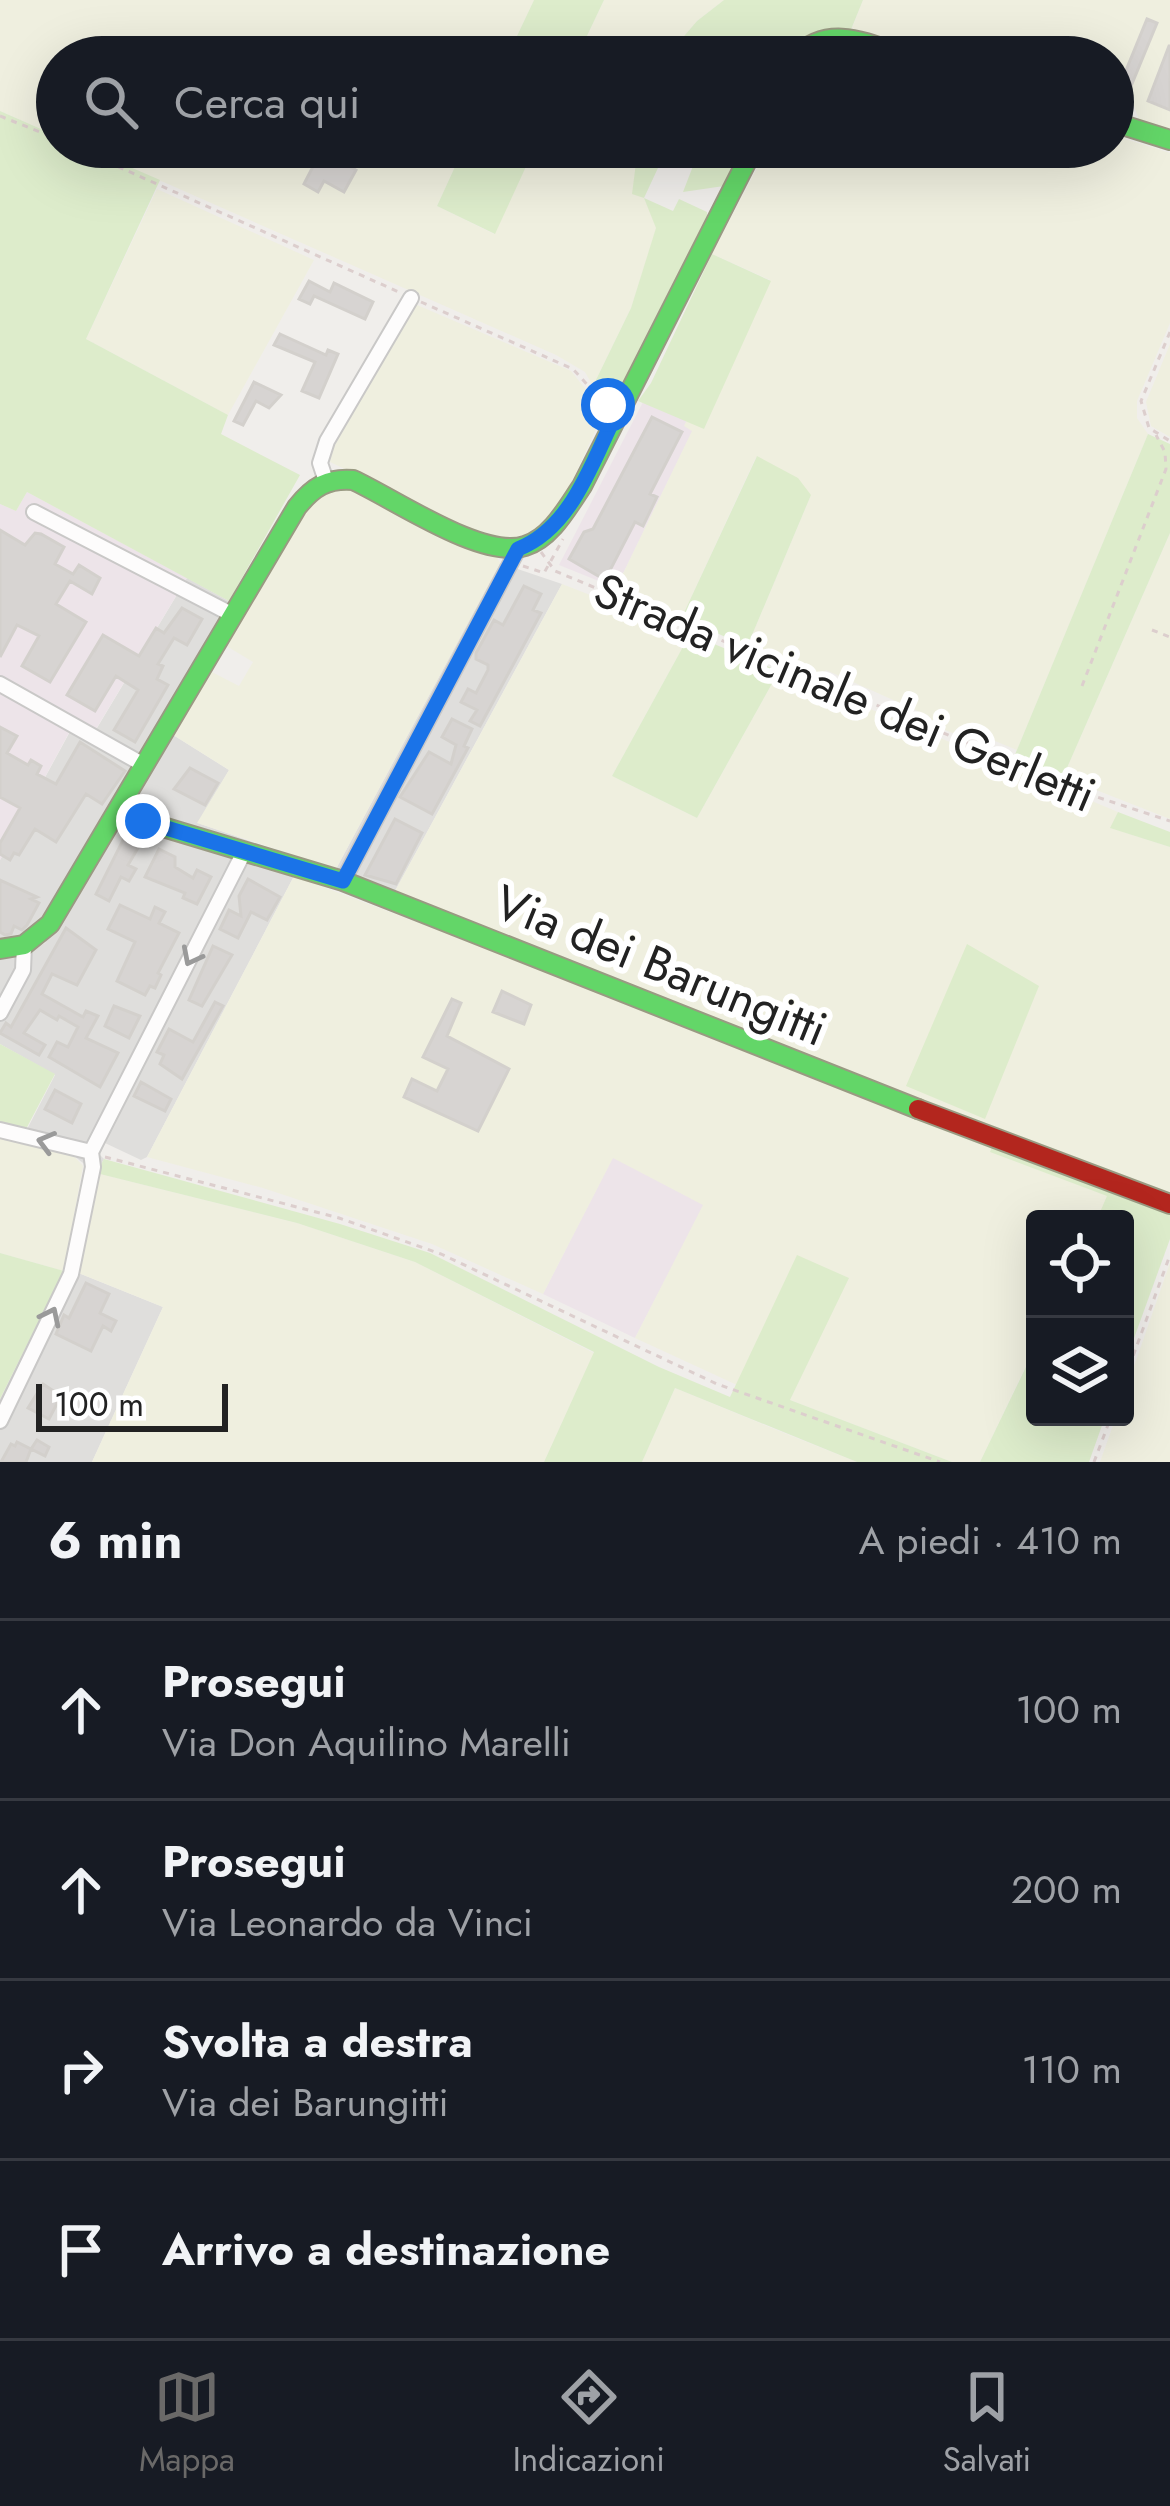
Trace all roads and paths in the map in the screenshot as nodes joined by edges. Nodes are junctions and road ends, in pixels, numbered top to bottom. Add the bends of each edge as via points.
1 (0, 116) edge
2 (1134, 128) edge
3 (36, 131) edge
4 (1170, 140) edge
5 (121, 168) edge
6 (743, 168) edge
7 (411, 298) junction
8 (1170, 332) edge
9 (619, 408) junction
10 (1156, 435) junction
11 (1170, 441) edge
12 (326, 481) junction
13 (34, 512) dead end
14 (527, 546) junction
15 (508, 569) junction
16 (543, 574) dead end
17 (233, 615) junction
18 (1152, 630) dead end
19 (1170, 637) edge
20 (0, 684) edge
21 (1082, 686) dead end
22 (144, 765) junction
23 (120, 807) junction
24 (1170, 820) edge
25 (244, 852) junction
26 (343, 881) junction
27 (24, 945) junction
28 (0, 949) edge
29 (0, 1013) edge
30 (0, 1130) edge
31 (92, 1152) junction
32 (1170, 1204) edge
33 (1170, 1256) edge
34 (1134, 1354) edge
35 (0, 1421) edge
36 (1108, 1426) edge
37 (940, 1462) edge
38 (1094, 1462) edge

1 - 3 path
2 - 4 street
5 - 7 path
6 - 9 street
7 - 9 path via 566,365
7 - 12 street via 327,441 320,463
8 - 10 path via 1142,400
9 - 14 street via 566,513
10 - 11 path
10 - 21 path via 1166,469
12 - 14 street via 353,480 480,540
12 - 17 street via 297,506
13 - 17 street
14 - 15 street
14 - 24 path, Strada vicinale dei Gerletti via 555,572
15 - 16 path
15 - 26 street
17 - 22 street
18 - 19 path
20 - 22 street
22 - 23 street
23 - 25 street, Via dei Barungitti
23 - 27 street via 50,925
25 - 26 street, Via dei Barungitti
25 -> 31 street
26 - 32 street, Via dei Barungitti
27 - 28 street
27 - 29 street via 23,970
31 -> 30 street
35 -> 31 street via 71,1274
31 - 37 path via 441,1254 717,1384
33 - 34 path
36 - 38 path

